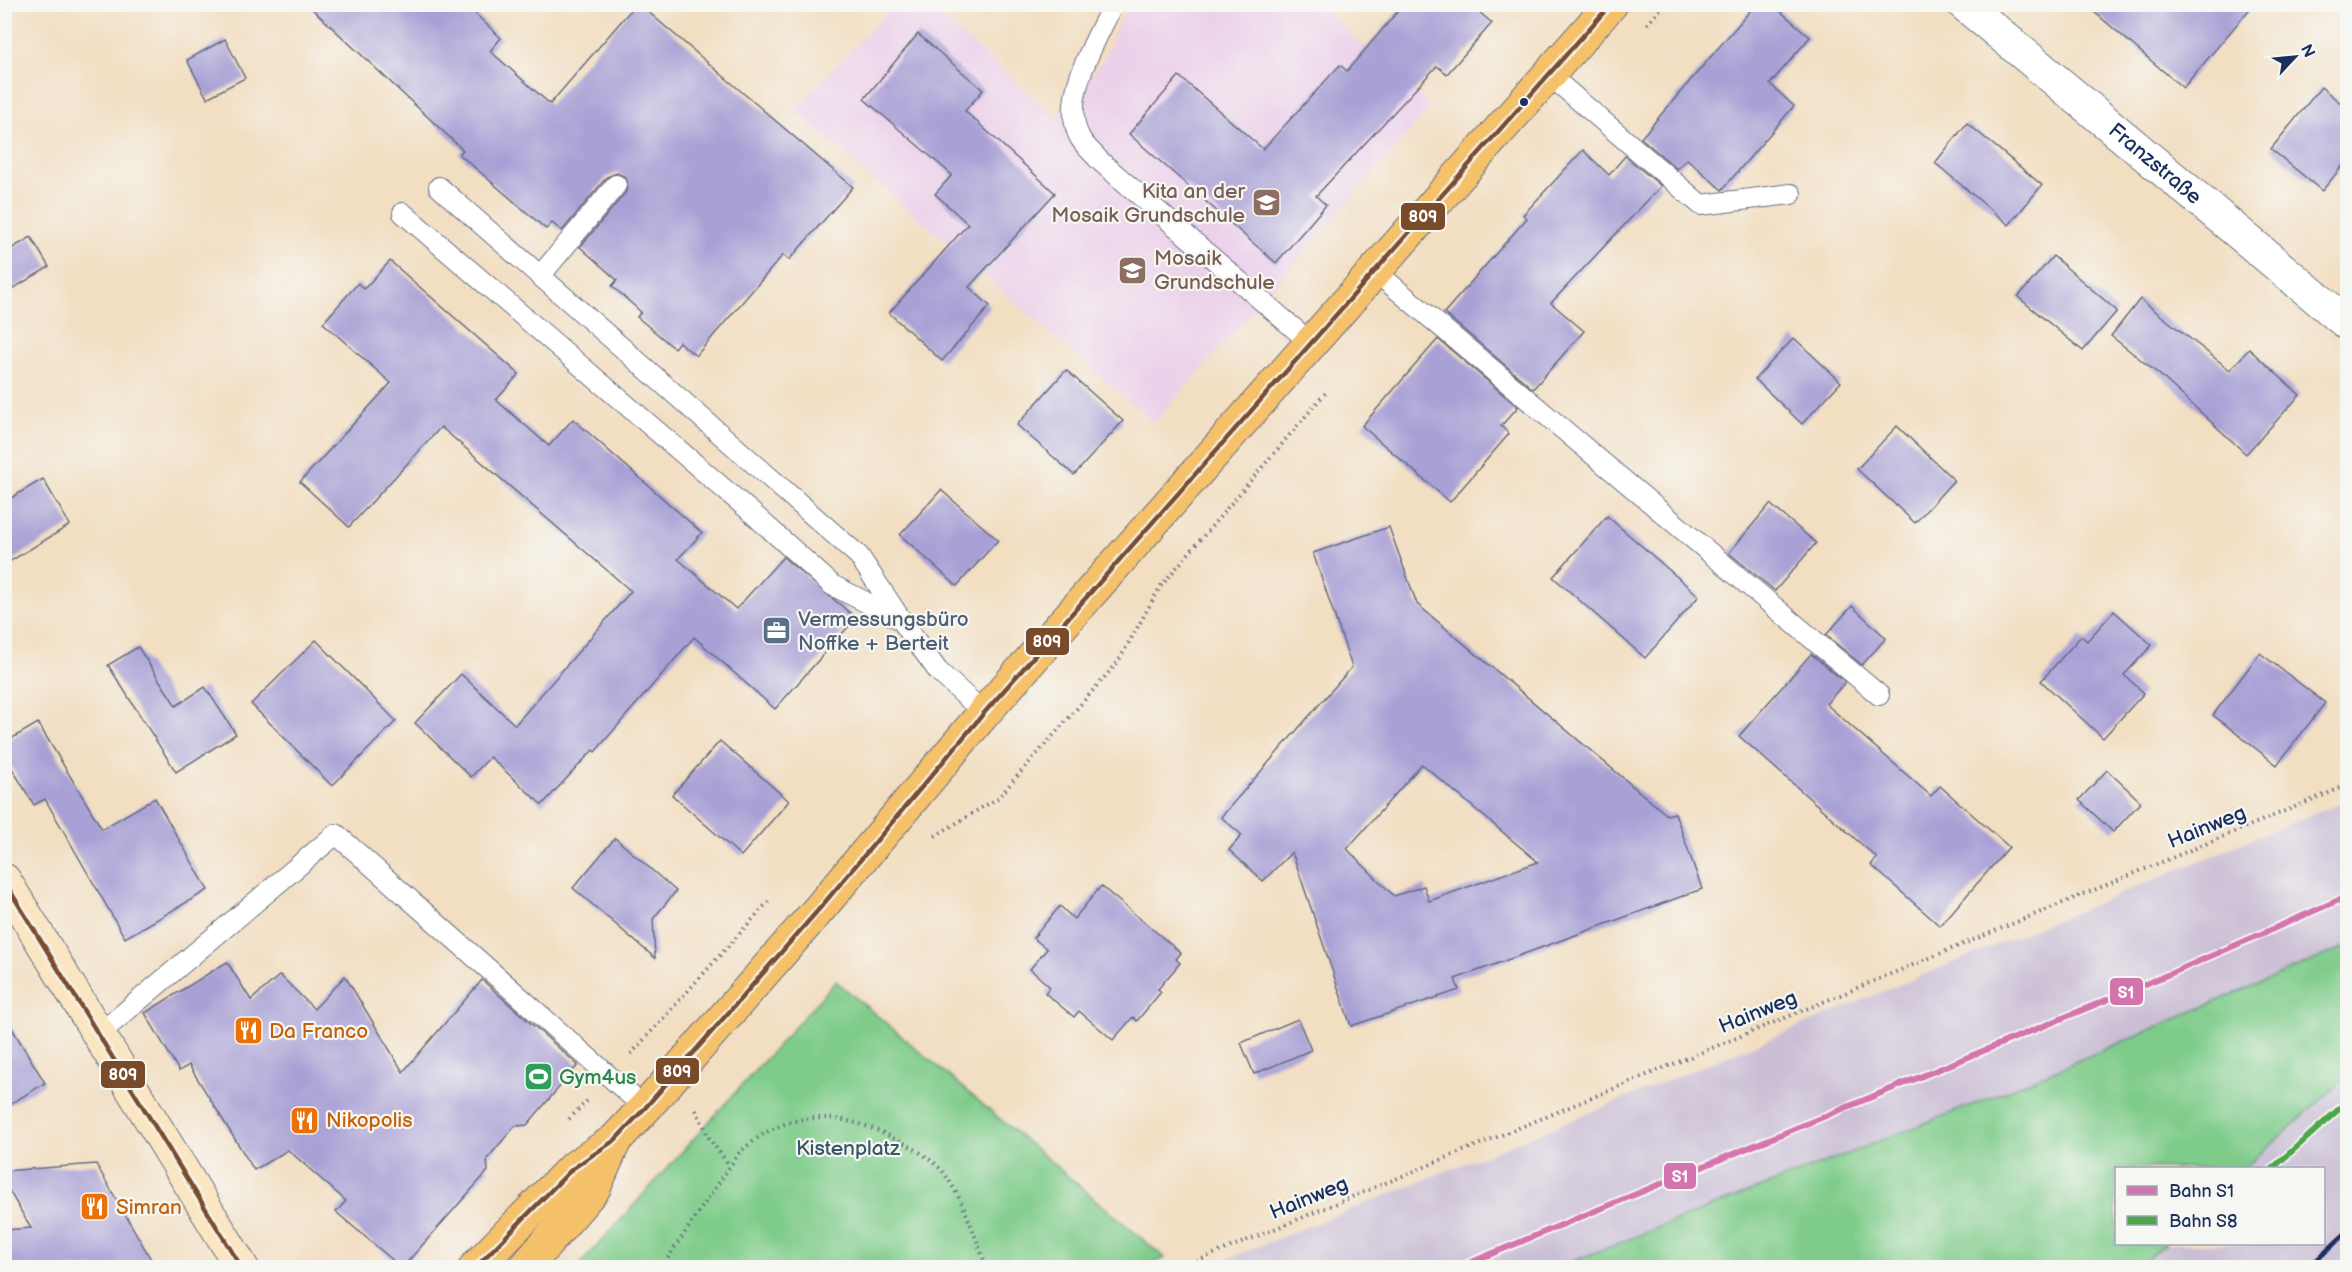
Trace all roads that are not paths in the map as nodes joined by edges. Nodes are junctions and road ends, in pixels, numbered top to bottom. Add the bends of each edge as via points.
1 (1113, 4) edge
2 (1611, 4) edge
3 (1982, 10) edge
4 (1548, 75) junction
5 (616, 185) dead end
6 (439, 187) dead end
7 (1791, 194) dead end
8 (404, 213) dead end
9 (1376, 272) junction
10 (540, 276) junction
11 (2348, 324) edge
12 (1312, 344) junction
13 (901, 620) junction
14 (1879, 695) dead end
15 (984, 712) junction
16 (4, 880) edge
17 (99, 1034) junction
18 (645, 1108) junction
19 (615, 1140) junction
20 (242, 1268) edge
21 (475, 1268) edge
22 (525, 1268) edge

1 - 12 lane via 1079,79 1074,111 1079,136 1100,161
2 - 4 main road
3 - 11 street, Franzstraße
4 - 7 lane via 1701,205
4 - 9 main road
5 - 10 lane
6 - 10 lane
8 - 13 lane via 832,585
9 - 12 main road
9 - 14 lane
10 - 13 lane via 859,556
12 - 15 main road
13 - 15 lane via 938,671
15 - 18 main road
16 - 17 main road
17 - 18 lane via 336,834
17 - 20 main road
18 - 19 main road
19 - 21 main road via 572,1169
19 - 22 main road via 594,1188

